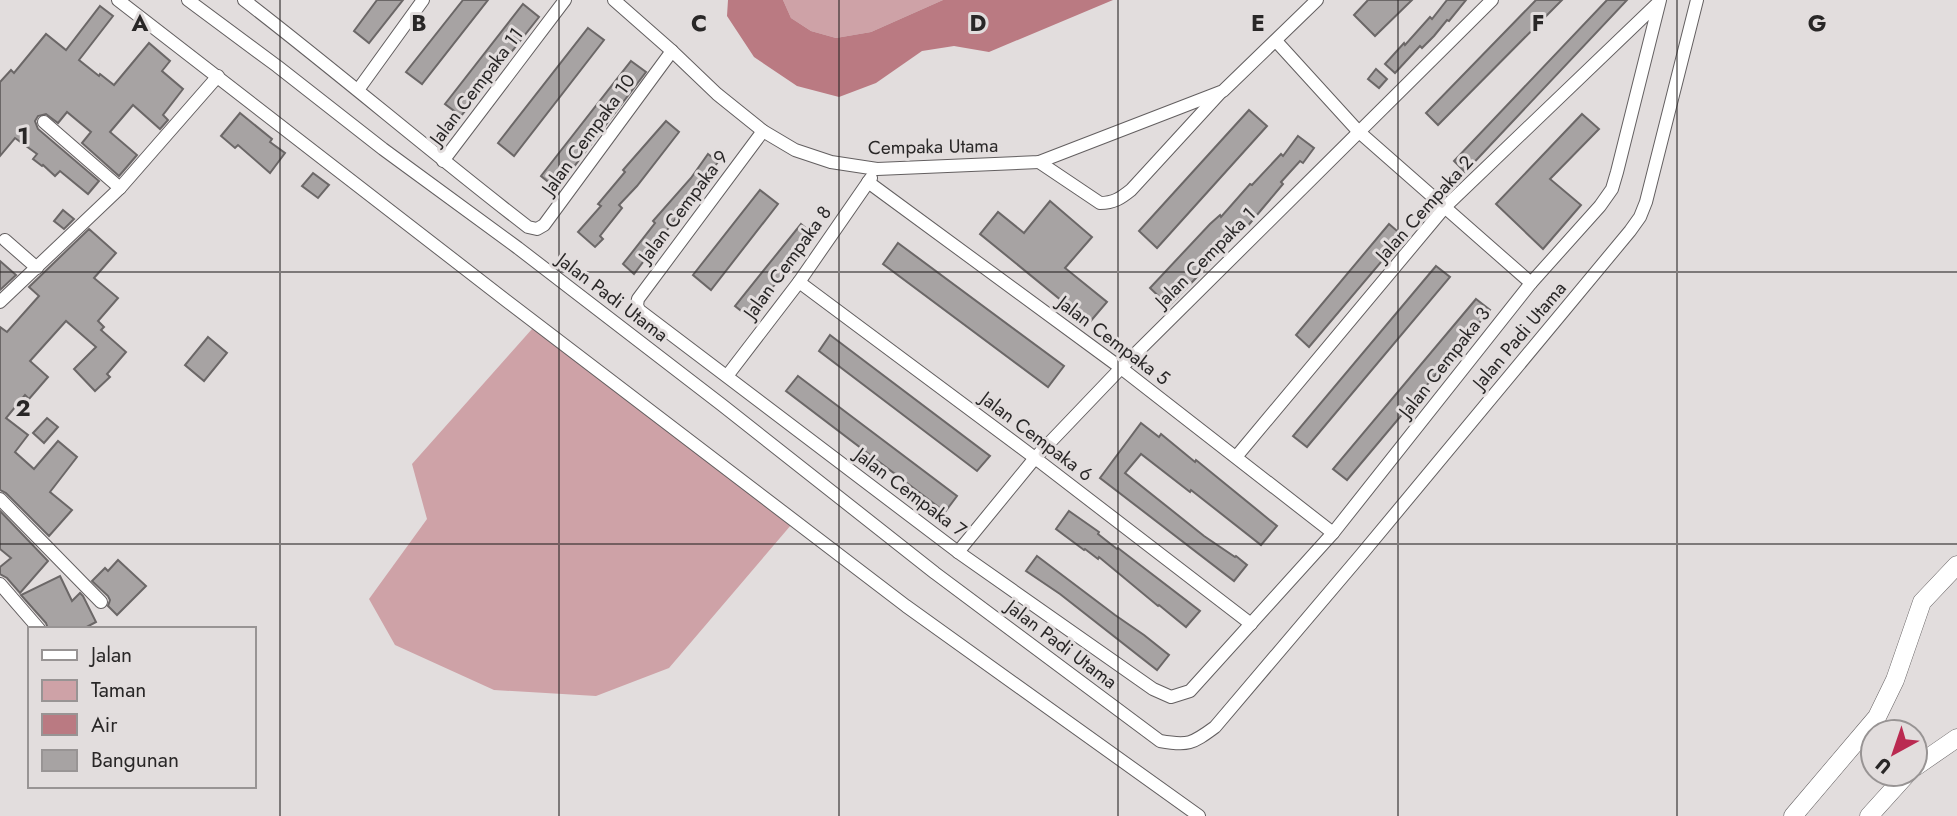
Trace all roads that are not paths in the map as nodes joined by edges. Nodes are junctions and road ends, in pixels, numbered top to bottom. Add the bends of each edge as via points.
1 (118, 0) edge
2 (188, 0) edge
3 (244, 0) edge
4 (423, 0) edge
5 (565, 0) edge
6 (614, 0) edge
7 (1317, 0) edge
8 (1492, 0) edge
9 (1697, 0) edge
10 (1660, 1) edge
11 (262, 5) edge
12 (1276, 41) junction
13 (672, 51) junction
14 (218, 76) junction
15 (358, 90) junction
16 (1223, 90) junction
17 (44, 122) dead end
18 (763, 131) junction
19 (1358, 131) junction
20 (443, 161) junction
21 (1039, 162) junction
22 (877, 169) junction
23 (868, 182) junction
24 (120, 188) junction
25 (1445, 207) junction
26 (5, 240) dead end
27 (37, 268) junction
28 (799, 282) junction
29 (1531, 283) junction
30 (0, 302) edge
31 (637, 305) joint
32 (1121, 368) junction
33 (727, 376) junction
34 (1236, 457) junction
35 (1035, 458) junction
36 (0, 499) edge
37 (1333, 533) junction
38 (958, 552) junction
39 (1957, 565) edge
40 (0, 584) edge
41 (101, 602) dead end
42 (1251, 624) junction
43 (37, 627) edge
44 (1171, 697) joint
45 (1957, 737) edge
46 (1929, 758) edge
47 (1894, 788) edge
48 (1199, 816) edge
49 (1793, 816) edge
50 (1869, 816) edge

1 - 14 street
2 - 9 street, Jalan Padi Utama via 712,397 934,573 1160,741 1180,745 1215,727 1640,218
3 - 11 street
4 - 15 street
5 - 20 street, Jalan Cempaka 11
6 - 13 street, Cempaka Utama
7 - 12 street, Cempaka Utama
8 - 19 street, Jalan Cempaka 1
10 - 25 street, Jalan Cempaka 2
10 - 29 street, Jalan Cempaka 3 via 1612,189
11 - 15 street
12 - 16 street, Cempaka Utama
12 - 19 street
13 - 18 street, Cempaka Utama
13 - 20 street, Jalan Cempaka 10 via 537,229 528,227
14 - 24 street
14 - 48 street via 906,606
15 - 20 street
16 - 21 street, Cempaka Utama
16 - 21 street via 1118,200 1100,203
17 - 24 street
18 - 22 street, Cempaka Utama via 795,150 831,162
18 - 31 street, Jalan Cempaka 9
19 - 25 street
19 - 32 street, Jalan Cempaka 1
21 - 22 street, Cempaka Utama
22 - 23 street, Jalan Cempaka 8
23 - 28 street, Jalan Cempaka 8
23 - 32 street, Jalan Cempaka 5
24 - 27 street
25 - 29 street
25 - 34 street, Jalan Cempaka 2
26 - 27 street
27 - 30 street
28 - 33 street, Jalan Cempaka 8
28 - 35 street, Jalan Cempaka 6
29 - 37 street, Jalan Cempaka 3
31 - 33 street, Jalan Cempaka 7
32 - 34 street, Jalan Cempaka 5
32 - 35 street, Jalan Cempaka 1
33 - 38 street, Jalan Cempaka 7
34 - 37 street, Jalan Cempaka 5
35 - 38 street, Jalan Cempaka 1
35 - 42 street, Jalan Cempaka 6
36 - 41 street
37 - 42 street, Jalan Cempaka 3
38 - 44 street, Jalan Cempaka 7 via 1153,689
39 - 49 street via 1922,602 1877,717
40 - 43 street
42 - 44 street, Jalan Cempaka 3 via 1189,691
45 - 46 street
47 - 50 street

